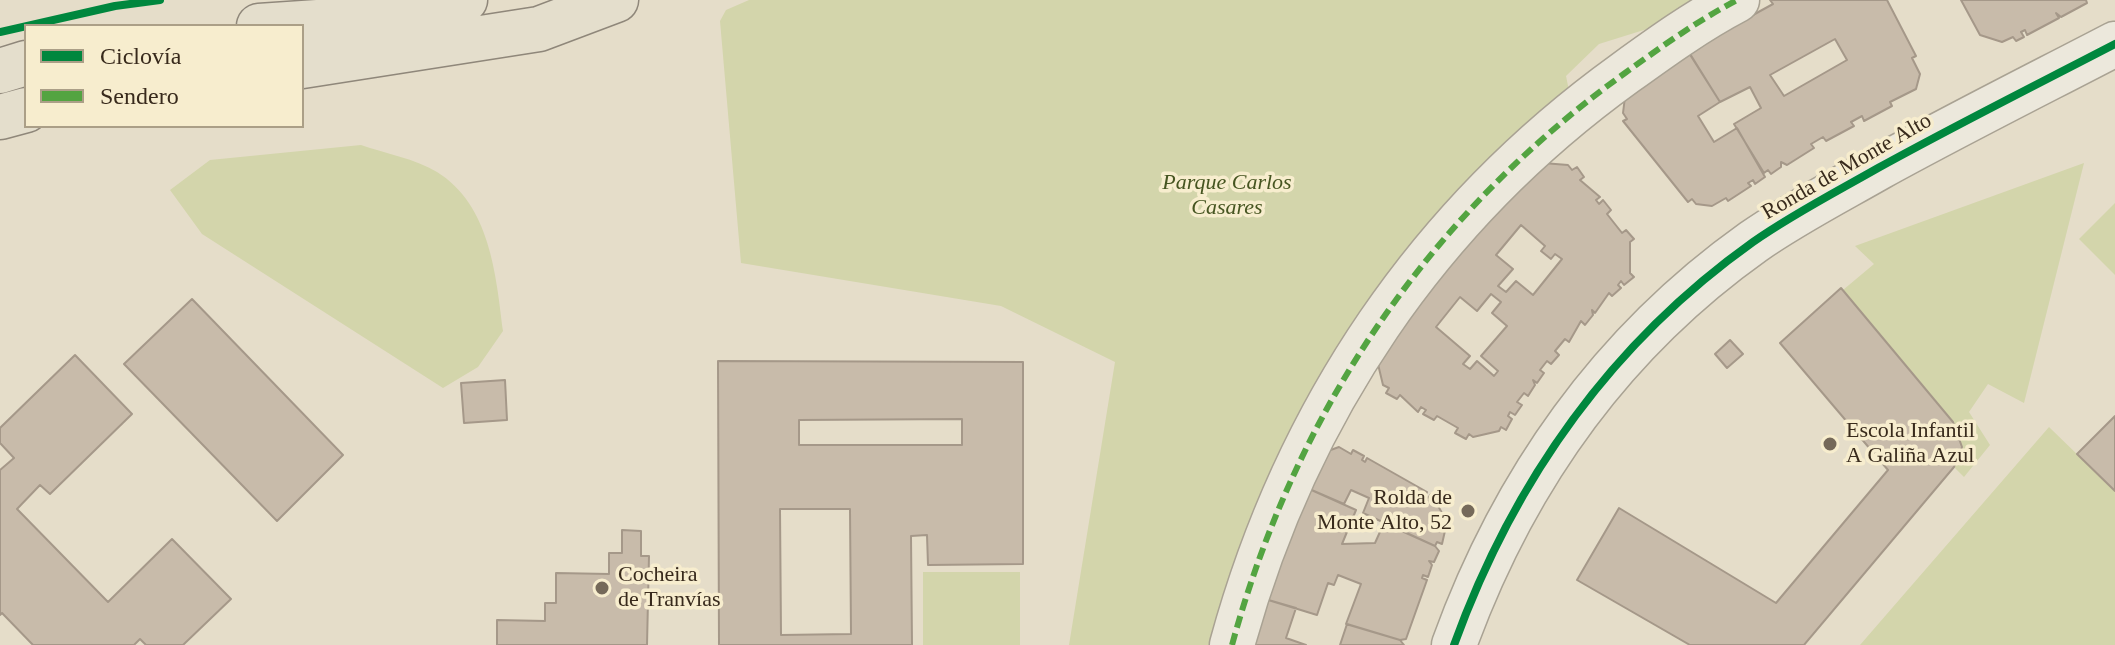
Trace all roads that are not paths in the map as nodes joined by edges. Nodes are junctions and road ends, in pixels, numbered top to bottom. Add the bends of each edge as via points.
1 (465, 0) edge
2 (616, 0) edge
3 (1737, 0) edge
4 (288, 24) edge
5 (2115, 44) edge
6 (24, 64) edge
7 (304, 66) edge
8 (0, 71) edge
9 (24, 111) edge
10 (0, 117) edge
11 (1232, 645) edge
12 (1454, 645) edge

1 - 4 main road
2 - 7 main road via 539,29
3 - 11 street via 1573,110 1470,207 1418,270 1366,342 1307,442 1266,536
5 - 12 street, Ronda de Monte Alto via 1804,208 1705,278 1656,322 1568,421 1530,479 1475,587
6 - 8 main road
9 - 10 main road

